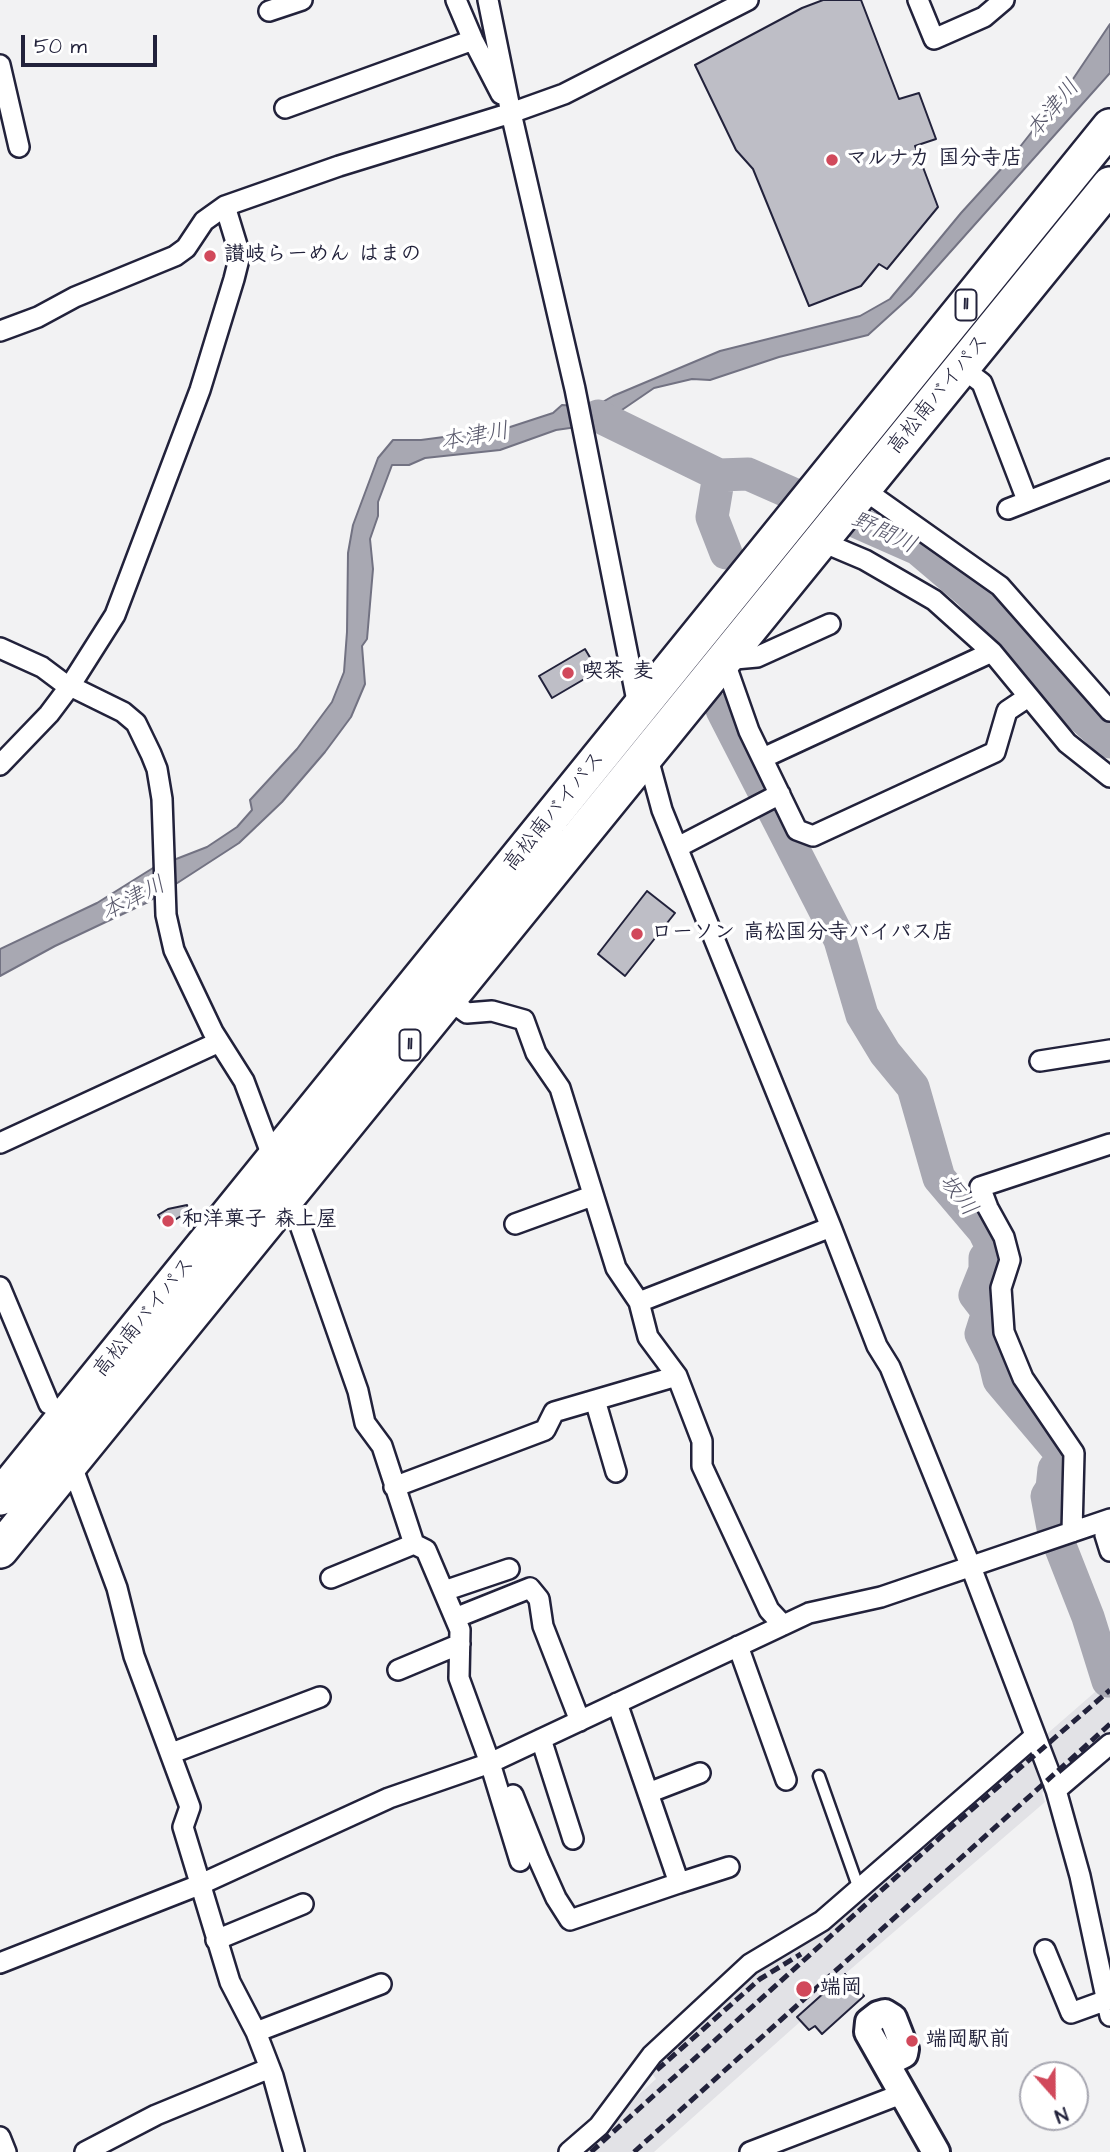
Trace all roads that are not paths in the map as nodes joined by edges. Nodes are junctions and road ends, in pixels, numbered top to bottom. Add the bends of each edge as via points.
1 (302, 0) edge
2 (456, 0) edge
3 (488, 0) edge
4 (748, 0) edge
5 (918, 0) edge
6 (1004, 0) edge
7 (269, 11) dead end
8 (472, 40) junction
9 (0, 65) edge
10 (285, 108) dead end
11 (511, 113) junction
12 (1110, 127) edge
13 (19, 147) dead end
14 (1110, 185) edge
15 (225, 206) junction
16 (0, 331) edge
17 (961, 367) junction
18 (1110, 469) edge
19 (859, 493) junction
20 (1027, 500) junction
21 (1008, 509) dead end
22 (820, 541) junction
23 (831, 624) dead end
24 (0, 648) edge
25 (992, 652) junction
26 (724, 660) junction
27 (70, 686) junction
28 (1028, 697) junction
29 (1108, 704) edge
30 (638, 707) junction
31 (647, 755) junction
32 (762, 758) junction
33 (0, 765) edge
34 (1110, 777) edge
35 (770, 799) junction
36 (678, 847) junction
37 (448, 999) junction
38 (219, 1042) junction
39 (1110, 1050) edge
40 (1040, 1061) dead end
41 (0, 1143) edge
42 (1110, 1144) edge
43 (274, 1160) junction
44 (286, 1196) junction
45 (592, 1196) junction
46 (515, 1224) dead end
47 (831, 1227) junction
48 (0, 1287) edge
49 (639, 1301) junction
50 (677, 1376) junction
51 (594, 1400) junction
52 (52, 1416) junction
53 (71, 1462) junction
54 (616, 1472) dead end
55 (394, 1487) junction
56 (0, 1497) edge
57 (1110, 1522) edge
58 (1062, 1536) junction
59 (414, 1544) junction
60 (0, 1550) edge
61 (1110, 1550) edge
62 (971, 1567) junction
63 (509, 1569) dead end
64 (331, 1578) dead end
65 (444, 1591) junction
66 (455, 1618) junction
67 (783, 1625) junction
68 (460, 1644) junction
69 (738, 1646) junction
70 (398, 1670) dead end
71 (320, 1697) dead end
72 (617, 1703) junction
73 (580, 1721) junction
74 (1035, 1736) junction
75 (541, 1739) junction
76 (1110, 1744) edge
77 (172, 1753) junction
78 (496, 1760) junction
79 (700, 1773) dead end
80 (819, 1776) dead end
81 (786, 1780) dead end
82 (1056, 1790) junction
83 (648, 1793) junction
84 (573, 1839) dead end
85 (520, 1861) dead end
86 (729, 1867) dead end
87 (679, 1883) junction
88 (199, 1885) junction
89 (859, 1890) junction
90 (303, 1904) dead end
91 (216, 1940) junction
92 (1045, 1950) dead end
93 (0, 1963) edge
94 (381, 1984) dead end
95 (1108, 2008) edge
96 (256, 2032) junction
97 (886, 2063) dead end
98 (270, 2068) junction
99 (904, 2093) junction
100 (0, 2137) edge
101 (6, 2152) edge
102 (85, 2152) edge
103 (294, 2152) edge
104 (569, 2152) edge
105 (750, 2152) edge
106 (936, 2152) edge

1 - 7 street
2 - 8 street
3 - 11 street
4 - 11 street via 564,94
5 - 6 street via 934,39 984,18
8 - 10 street
8 - 11 street
9 - 13 street
11 - 15 street
11 - 30 street via 575,389
12 - 30 highway, 高松南バイパス / 11
14 - 17 highway, 高松南バイパス / 11
15 - 16 street via 204,221 175,256
15 - 27 street via 240,256 200,390 115,615
17 - 19 highway, 高松南バイパス / 11
17 - 20 street via 982,383
18 - 20 street
19 - 22 highway, 高松南バイパス / 11
19 - 29 street via 1000,586
20 - 21 street
22 - 25 street via 934,600
22 - 26 highway, 高松南バイパス / 11
23 - 26 street via 757,657
24 - 27 street
25 - 28 street
25 - 32 street
26 - 31 highway, 高松南バイパス / 11
26 - 32 street
27 - 33 street
27 - 38 street via 110,704 136,723 157,769 163,799 166,915 174,950
28 - 34 street via 1067,743
28 - 35 street via 1007,711 995,752 813,836 797,830
30 - 31 street
30 - 43 highway, 高松南バイパス / 11
31 - 36 street
31 - 37 highway, 高松南バイパス / 11
32 - 35 street
35 - 36 street
36 - 47 street
37 - 44 highway, 高松南バイパス / 11
37 - 45 street via 467,1013 492,1012 524,1020 536,1053 560,1088
38 - 41 street
38 - 43 street via 244,1081
39 - 40 street
42 - 58 street via 980,1186 1010,1260 1001,1288 1004,1332 1023,1378 1074,1453
43 - 44 street
43 - 52 highway, 高松南バイパス / 11
44 - 53 highway, 高松南バイパス / 11
44 - 55 street via 358,1391 365,1423 382,1446
45 - 46 street
45 - 49 street via 616,1268
47 - 49 street
47 - 62 street
48 - 52 street
49 - 50 street via 648,1338
50 - 51 street
50 - 67 street via 702,1441 702,1466 769,1610
51 - 54 street
51 - 55 street via 554,1412 545,1430
52 - 53 street
52 - 56 highway, 高松南バイパス / 11
53 - 60 highway, 高松南バイパス / 11
53 - 77 street via 117,1588 134,1656
55 - 59 street
57 - 58 street
57 - 61 street via 1105,1535
58 - 62 street
59 - 64 street
59 - 65 street via 426,1550
62 - 67 street via 880,1597 809,1613
62 - 74 street
63 - 65 street
65 - 66 street
66 - 68 street
66 - 73 street via 530,1588 539,1599 543,1626
67 - 69 street
68 - 70 street
68 - 78 street via 459,1678
69 - 72 street
69 - 81 street
71 - 77 street
72 - 73 street
72 - 83 street
73 - 75 street
74 - 82 street
74 - 89 street
75 - 78 street
75 - 84 street
76 - 82 street
77 - 88 street via 190,1807 183,1827
78 - 85 street
78 - 87 street via 570,1920
78 - 88 street via 390,1798
79 - 83 street
80 - 89 lane
82 - 95 street
83 - 87 street
86 - 87 street
88 - 91 street
88 - 93 street
89 - 104 street via 822,1921 750,1964 652,2055 599,2126
90 - 91 street
91 - 96 street via 230,1982
92 - 95 street via 1071,2013
94 - 96 street
96 - 98 street
97 - 99 main road
98 - 102 street via 156,2115
98 - 103 street
99 - 105 street
99 - 106 main road
100 - 101 street

